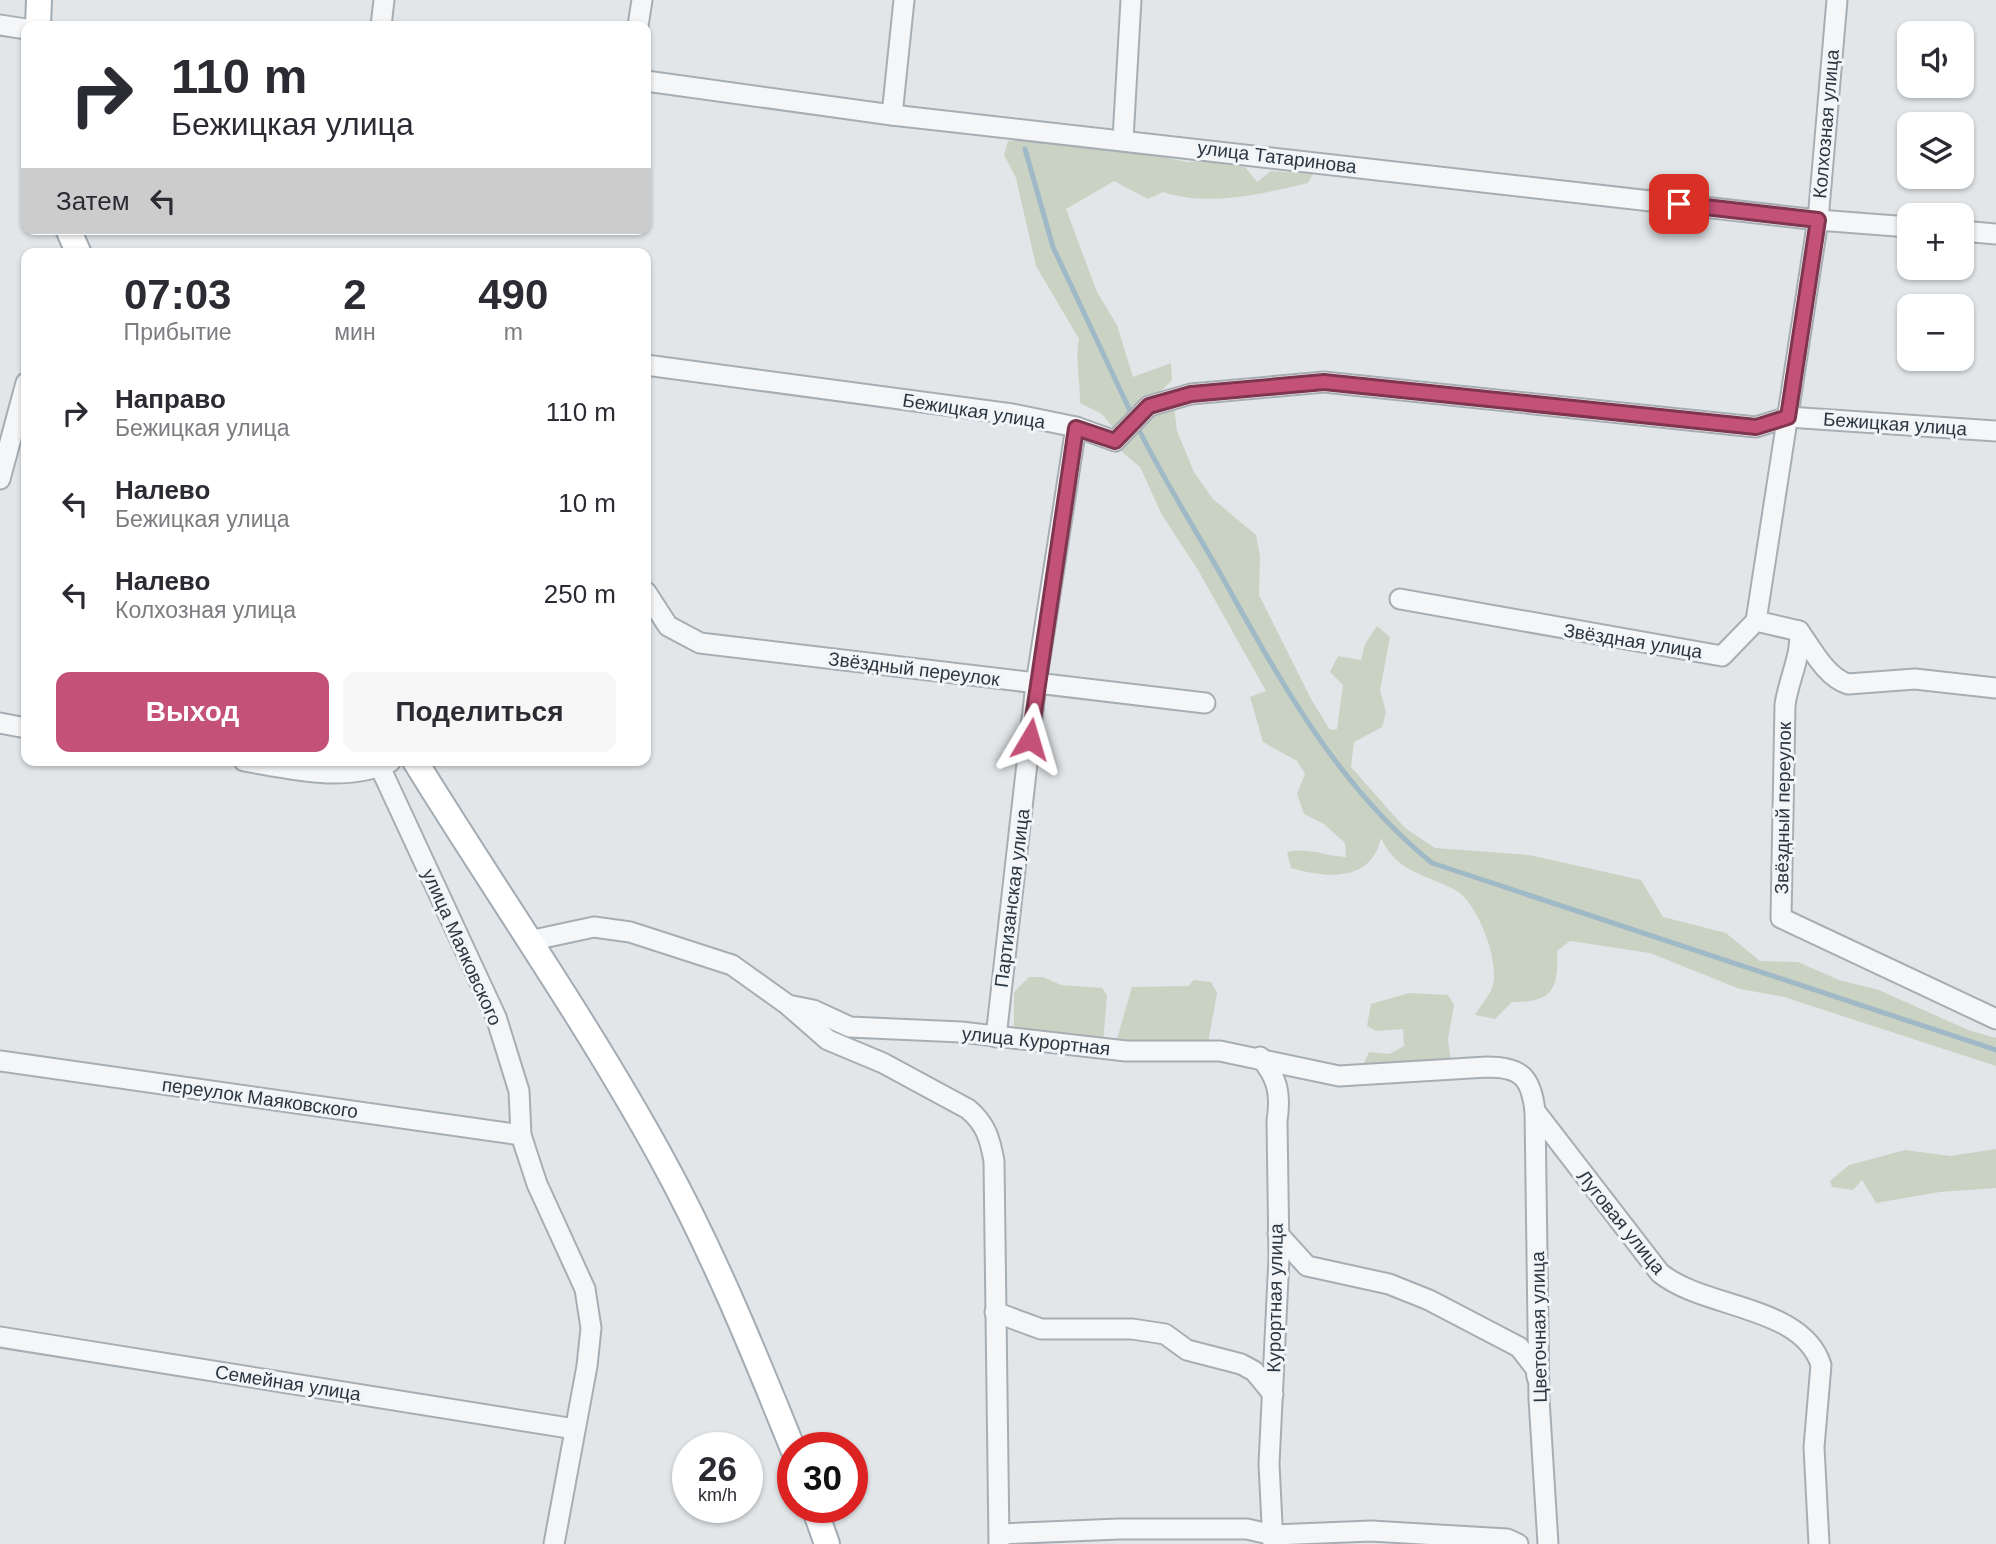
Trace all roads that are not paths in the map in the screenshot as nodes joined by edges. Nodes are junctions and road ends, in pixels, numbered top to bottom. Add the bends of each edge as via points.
1 (39, 0) edge
2 (384, 0) edge
3 (642, 0) edge
4 (904, 0) edge
5 (1131, 0) edge
6 (1837, 0) edge
7 (38, 21) edge
8 (382, 21) edge
9 (639, 21) edge
10 (0, 25) edge
11 (21, 28) edge
12 (651, 82) edge
13 (892, 115) junction
14 (1123, 139) junction
15 (1818, 220) junction
16 (1897, 226) edge
17 (1974, 232) edge
18 (1996, 234) edge
19 (651, 366) edge
20 (21, 401) edge
21 (1788, 417) junction
22 (1076, 428) junction
23 (1996, 430) edge
24 (0, 479) edge
25 (1400, 599) dead end
26 (651, 600) edge
27 (1756, 621) junction
28 (1800, 631) junction
29 (1037, 684) junction
30 (1996, 688) edge
31 (1205, 703) dead end
32 (0, 723) edge
33 (21, 726) edge
34 (274, 766) edge
35 (373, 766) edge
36 (387, 766) edge
37 (418, 766) edge
38 (529, 941) junction
39 (788, 1005) junction
40 (1996, 1018) edge
41 (996, 1037) junction
42 (1260, 1057) junction
43 (0, 1061) edge
44 (1535, 1111) junction
45 (521, 1135) junction
46 (1278, 1234) junction
47 (995, 1312) junction
48 (0, 1337) edge
49 (1273, 1394) junction
50 (1539, 1399) junction
51 (575, 1429) junction
52 (786, 1432) edge
53 (820, 1523) edge
54 (1000, 1539) edge
55 (1273, 1539) edge
56 (554, 1544) edge
57 (827, 1544) edge
58 (1518, 1544) edge
59 (1548, 1544) edge
60 (1819, 1544) edge

1 - 7 main road
2 - 8 street
3 - 9 street
4 - 13 street
5 - 14 street
6 - 15 street, Колхозная улица
10 - 11 street
12 - 13 street, улица Татаринова
13 - 14 street, улица Татаринова
14 - 15 street, улица Татаринова
15 - 16 street, улица Татаринова
15 - 21 street, Колхозная улица
17 - 18 street
19 - 22 street, Бежицкая улица via 1012,414
20 - 24 street
21 - 22 street, Бежицкая улица via 1756,427 1324,382 1191,394 1149,406 1115,441
21 - 23 street, Бежицкая улица
21 - 27 street, Колхозная улица
22 - 29 street, Партизанская улица
25 - 27 street, Звёздная улица via 1723,656
26 - 29 street, Звёздный переулок via 668,625 700,643
27 - 28 street
28 - 30 street via 1838,681 1862,684 1915,679
28 - 40 street, Звёздный переулок via 1801,646 1785,705 1781,918
29 - 31 street, Звёздный переулок
29 - 41 street, Партизанская улица
32 - 33 street
34 - 35 street, улица Маяковского via 323,774
36 - 45 street, улица Маяковского via 496,1017 519,1091
37 - 38 main road
38 - 39 street, улица Курортная via 594,927 630,932 732,965
38 - 52 main road via 662,1158 747,1334
39 - 41 street, улица Курортная via 813,1010 850,1027
39 - 47 street via 828,1040 883,1063 978,1118 990,1138 994,1161
41 - 42 street, улица Курортная via 1126,1051 1220,1051
42 - 44 street, улица Курортная via 1339,1076 1508,1067 1520,1072 1533,1092
42 - 46 street, Курортная улица via 1272,1071 1280,1100
43 - 45 street, переулок Маяковского
44 - 50 street, Цветочная улица
44 - 60 street, Луговая улица via 1660,1273 1690,1291 1772,1318 1789,1327 1817,1354 1821,1365 1814,1447
45 - 51 street, улица Маяковского via 537,1184 585,1289 590,1328
46 - 49 street, Курортная улица
46 - 50 street via 1307,1266 1389,1284 1519,1347 1536,1369
47 - 49 street via 1041,1329 1132,1329 1166,1334 1186,1350 1254,1371
47 - 54 street
48 - 51 street, Семейная улица
49 - 55 street, Курортная улица via 1269,1464
50 - 59 street, Цветочная улица
51 - 56 street, улица Маяковского
53 - 57 main road
54 - 55 street via 1119,1529 1247,1529
55 - 58 street via 1371,1531 1507,1539

